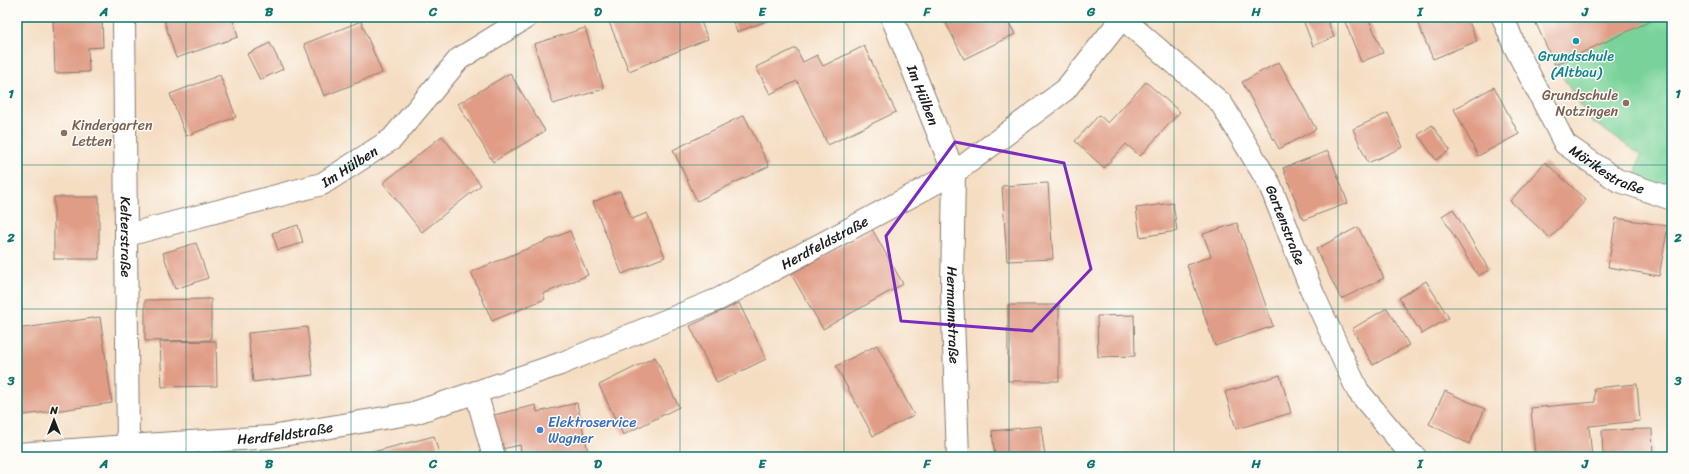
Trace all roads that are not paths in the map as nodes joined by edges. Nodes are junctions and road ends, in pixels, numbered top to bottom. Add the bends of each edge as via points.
1 (124, 17) edge
2 (527, 17) edge
3 (892, 17) edge
4 (1503, 17) edge
5 (1123, 18) edge
6 (954, 174) junction
7 (1672, 199) edge
8 (127, 235) junction
9 (476, 392) junction
10 (127, 451) edge
11 (17, 454) edge
12 (494, 457) edge
13 (958, 457) edge
14 (1415, 457) edge

1 - 8 street, Kelterstraße
2 - 8 street, Im Hülben via 459,59 392,139 322,184
3 - 6 street, Im Hülben
4 - 7 street, Mörikestraße via 1514,45 1565,144 1617,180
5 - 6 street, Herdfeldstraße via 1065,90
5 - 14 street, Gartenstraße via 1221,103 1270,185 1314,294 1358,390
6 - 9 street, Herdfeldstraße via 719,299 560,364
6 - 13 street, Hermannstraße via 952,291
8 - 10 street, Kelterstraße
9 - 10 street, Herdfeldstraße via 414,413 271,438
9 - 12 street
10 - 11 street, Herdfeldstraße

